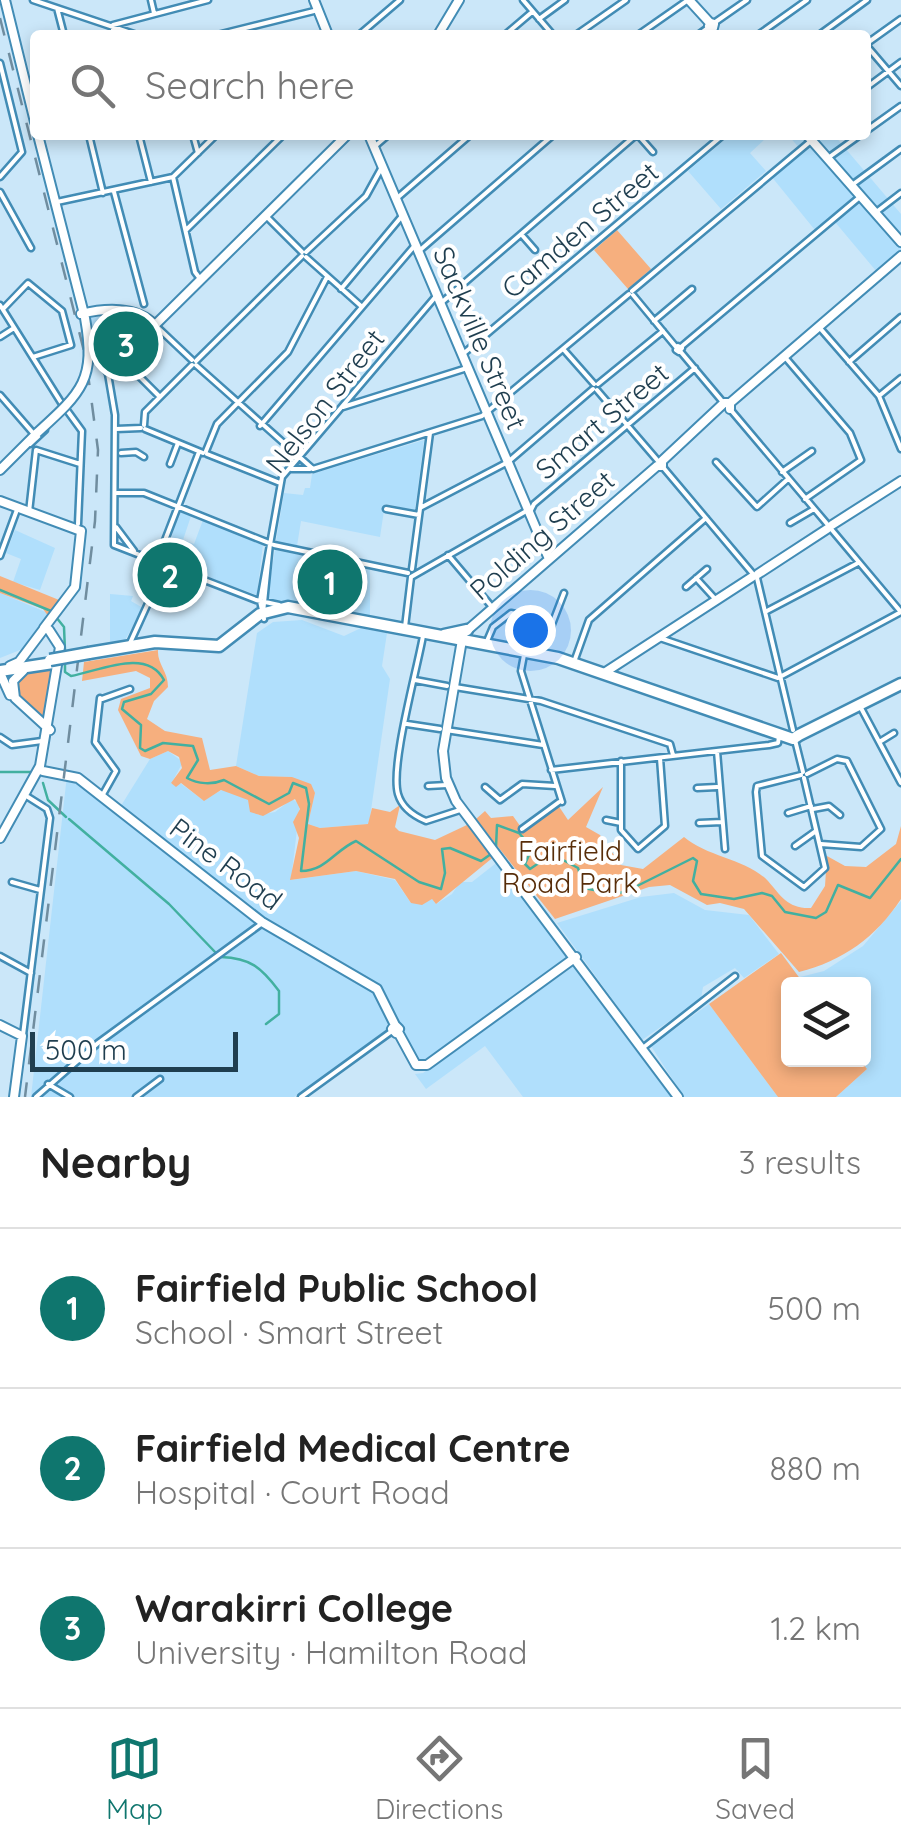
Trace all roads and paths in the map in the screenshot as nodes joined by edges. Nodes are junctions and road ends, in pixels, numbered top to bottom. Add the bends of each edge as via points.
1 (5, 0) edge
2 (33, 0) edge
3 (58, 0) edge
4 (151, 0) edge
5 (208, 0) edge
6 (400, 0) edge
7 (458, 0) edge
8 (522, 0) edge
9 (565, 0) edge
10 (626, 0) edge
11 (688, 0) edge
12 (746, 0) edge
13 (807, 0) edge
14 (867, 0) edge
15 (316, 5) edge
16 (50, 6) junction
17 (57, 8) junction
18 (532, 12) junction
19 (154, 13) junction
20 (538, 19) junction
21 (901, 19) edge
22 (112, 27) junction
23 (713, 27) edge
24 (63, 30) edge
25 (112, 30) edge
26 (121, 30) edge
27 (234, 30) edge
28 (326, 30) edge
29 (365, 30) edge
30 (441, 30) edge
31 (511, 30) edge
32 (548, 30) edge
33 (583, 30) edge
34 (645, 30) edge
35 (765, 30) edge
36 (826, 30) edge
37 (871, 41) edge
38 (871, 51) edge
39 (901, 62) edge
40 (0, 64) edge
41 (888, 72) junction
42 (871, 84) edge
43 (901, 86) edge
44 (30, 102) edge
45 (901, 106) edge
46 (871, 127) edge
47 (39, 140) edge
48 (89, 140) edge
49 (140, 140) edge
50 (194, 140) edge
51 (211, 140) edge
52 (278, 140) edge
53 (342, 140) edge
54 (372, 140) edge
55 (382, 140) edge
56 (464, 140) edge
57 (548, 140) edge
58 (632, 140) edge
59 (642, 140) edge
60 (717, 140) edge
61 (807, 140) edge
62 (811, 140) edge
63 (853, 140) edge
64 (374, 147) junction
65 (901, 149) edge
66 (653, 152) dead end
67 (198, 153) junction
68 (828, 158) junction
69 (382, 166) junction
70 (0, 176) edge
71 (172, 177) junction
72 (152, 182) junction
73 (851, 185) junction
74 (0, 192) edge
75 (114, 192) junction
76 (901, 193) edge
77 (104, 194) junction
78 (861, 196) junction
79 (396, 199) junction
80 (59, 206) junction
81 (875, 213) junction
82 (403, 215) junction
83 (266, 216) junction
84 (186, 230) junction
85 (521, 234) junction
86 (901, 242) edge
87 (31, 248) dead end
88 (417, 248) junction
89 (535, 250) dead end
90 (304, 254) junction
91 (901, 256) edge
92 (327, 276) junction
93 (202, 280) junction
94 (340, 288) junction
95 (692, 289) dead end
96 (631, 293) junction
97 (439, 299) junction
98 (144, 304) dead end
99 (361, 306) junction
100 (1, 307) edge
101 (82, 314) junction
102 (901, 317) edge
103 (654, 321) junction
104 (156, 324) junction
105 (819, 327) junction
106 (14, 328) junction
107 (663, 331) junction
108 (0, 338) edge
109 (90, 339) dead end
110 (679, 348) junction
111 (564, 349) junction
112 (462, 355) junction
113 (784, 356) junction
114 (33, 357) junction
115 (122, 358) junction
116 (849, 362) junction
117 (194, 363) junction
118 (468, 368) junction
119 (695, 368) junction
120 (108, 370) junction
121 (901, 378) edge
122 (595, 387) junction
123 (0, 395) edge
124 (879, 396) junction
125 (160, 397) junction
126 (236, 405) junction
127 (727, 406) junction
128 (341, 407) junction
129 (65, 408) junction
130 (487, 413) junction
131 (628, 425) junction
132 (260, 426) junction
133 (143, 427) junction
134 (116, 429) junction
135 (35, 433) junction
136 (428, 435) junction
137 (899, 440) edge
138 (178, 443) junction
139 (25, 445) junction
140 (901, 449) edge
141 (812, 451) dead end
142 (204, 452) junction
143 (121, 453) dead end
144 (144, 457) dead end
145 (298, 458) junction
146 (508, 462) junction
147 (716, 462) dead end
148 (81, 464) junction
149 (170, 464) dead end
150 (660, 464) junction
151 (0, 468) edge
152 (310, 469) junction
153 (289, 470) junction
154 (782, 472) junction
155 (788, 479) junction
156 (901, 481) edge
157 (280, 483) junction
158 (117, 493) junction
159 (805, 499) junction
160 (0, 501) edge
161 (178, 506) junction
162 (18, 508) junction
163 (529, 508) junction
164 (386, 509) dead end
165 (814, 509) junction
166 (29, 512) junction
167 (420, 512) junction
168 (706, 518) junction
169 (114, 523) junction
170 (790, 523) dead end
171 (78, 528) junction
172 (829, 528) junction
173 (122, 539) junction
174 (115, 543) junction
175 (270, 543) junction
176 (138, 554) junction
177 (448, 555) junction
178 (0, 556) edge
179 (549, 559) junction
180 (859, 563) junction
181 (162, 564) junction
182 (707, 569) dead end
183 (412, 573) junction
184 (755, 576) junction
185 (696, 578) junction
186 (686, 586) dead end
187 (564, 592) dead end
188 (716, 601) junction
189 (492, 608) junction
190 (262, 610) junction
191 (765, 612) junction
192 (901, 612) edge
193 (552, 620) junction
194 (362, 623) junction
195 (47, 629) junction
196 (139, 629) junction
197 (467, 630) junction
198 (413, 634) junction
199 (660, 638) junction
200 (455, 641) junction
201 (148, 643) junction
202 (36, 644) junction
203 (124, 646) junction
204 (486, 646) junction
205 (524, 652) junction
206 (88, 655) junction
207 (541, 655) junction
208 (54, 660) junction
209 (574, 663) junction
210 (36, 666) junction
211 (2, 670) edge
212 (612, 672) junction
213 (780, 677) junction
214 (414, 680) junction
215 (901, 684) edge
216 (450, 686) junction
217 (130, 689) dead end
218 (530, 700) junction
219 (861, 706) junction
220 (49, 714) junction
221 (31, 716) junction
222 (407, 724) junction
223 (443, 730) junction
224 (48, 731) junction
225 (894, 733) dead end
226 (789, 736) junction
227 (0, 738) edge
228 (879, 742) junction
229 (543, 746) junction
230 (717, 751) junction
231 (673, 756) junction
232 (660, 757) junction
233 (621, 761) junction
234 (551, 770) junction
235 (898, 770) edge
236 (44, 771) junction
237 (804, 775) junction
238 (901, 783) edge
239 (448, 784) junction
240 (428, 786) dead end
241 (555, 786) junction
242 (720, 786) junction
243 (485, 787) dead end
244 (697, 788) dead end
245 (102, 796) junction
246 (26, 797) junction
247 (811, 808) junction
248 (462, 809) junction
249 (788, 814) dead end
250 (840, 815) dead end
251 (606, 820) dead end
252 (722, 822) junction
253 (622, 823) junction
254 (700, 823) dead end
255 (522, 829) dead end
256 (816, 831) junction
257 (1, 835) edge
258 (821, 844) junction
259 (796, 846) dead end
260 (725, 848) dead end
261 (12, 882) dead end
262 (41, 890) junction
263 (262, 922) junction
264 (0, 956) edge
265 (576, 957) junction
266 (31, 974) junction
267 (735, 976) dead end
268 (0, 1025) edge
269 (395, 1029) junction
270 (22, 1036) junction
271 (642, 1048) junction
272 (160, 1079) dead end
273 (48, 1084) junction
274 (61, 1095) edge
275 (14, 1097) edge
276 (36, 1097) edge
277 (70, 1097) edge
278 (136, 1097) edge
279 (301, 1097) edge
280 (678, 1097) edge

1 - 44 main road
2 - 16 street
3 - 16 street
4 - 19 street
5 - 19 street
6 - 29 street
7 - 30 main road
8 - 18 street
9 - 20 street
10 - 33 street
11 - 23 main road
11 - 34 street
12 - 23 street
13 - 35 street
14 - 36 street
15 - 27 street
15 - 28 main road
16 - 17 street
17 - 22 street
17 - 24 street
18 - 20 street
18 - 31 street
19 - 22 street
20 - 32 street
21 - 37 street
22 - 25 street
22 - 26 street
38 - 41 street
39 - 41 street
40 - 70 street via 21,145 18,160
41 - 42 street
41 - 43 street
45 - 46 street
47 - 80 main road
48 - 77 street
49 - 72 street
50 - 67 street
51 - 67 street
52 - 84 street
53 - 83 main road
54 - 64 main road, Sackville Street
55 - 64 street
56 - 79 street
57 - 88 street
58 - 85 street, Nelson Street
59 - 66 street
60 - 112 street, Camden Street
61 - 96 street
62 - 68 main road
63 - 68 street
64 - 69 main road, Sackville Street
65 - 73 street
67 - 71 street
68 - 73 main road
69 - 79 main road, Sackville Street
69 - 90 street via 366,196
71 - 72 street
71 - 84 street
72 - 75 street
73 - 78 main road
74 - 87 street
75 - 77 street
75 - 98 street
76 - 81 street
77 - 80 street
78 - 81 main road
78 - 110 street
79 - 82 main road, Sackville Street
80 - 101 main road
81 - 86 main road
82 - 88 main road, Sackville Street
82 - 94 street
83 - 90 street
83 - 93 main road
84 - 93 street
85 - 89 street
85 - 97 street, Nelson Street
88 - 97 main road, Sackville Street
88 - 99 street
90 - 92 street
90 - 117 street
91 - 105 main road, Polding Street
92 - 94 street
92 - 126 street via 288,352
93 - 104 main road
94 - 99 street
95 - 103 street
96 - 103 street
96 - 111 street
97 - 112 main road, Sackville Street
97 - 128 street, Nelson Street
99 - 132 street
100 - 106 street
100 - 114 street via 28,283 62,311 71,345
101 - 104 main road via 130,312
101 - 135 main road, bridge via 84,377
102 - 116 street
103 - 107 street
104 - 115 street
104 - 117 street
105 - 113 main road, Polding Street
105 - 116 street
106 - 108 street
106 - 114 street
107 - 110 street
107 - 122 street
109 - 120 street
110 - 119 street
111 - 122 street
111 - 130 street
112 - 118 main road, Sackville Street
113 - 127 main road, Polding Street
113 - 159 street via 850,433 861,460
114 - 129 street
115 - 120 street
115 - 125 street
116 - 124 street
117 - 125 street
117 - 126 street
118 - 128 street
118 - 130 main road, Sackville Street
119 - 127 street
119 - 131 street, Smart Street
120 - 134 street
121 - 124 street
122 - 131 street
122 - 146 street
123 - 135 street
124 - 137 street
125 - 133 street via 144,413
126 - 132 street
126 - 142 street via 217,424
127 - 150 main road, Polding Street
127 - 154 street
128 - 145 street, Nelson Street
129 - 139 street
129 - 148 street via 81,426
130 - 136 street
130 - 146 main road, Sackville Street
131 - 150 street
131 - 163 street, Smart Street
132 - 145 street
133 - 134 street
133 - 138 street
134 - 158 street
135 - 139 main road
135 - 151 main road
136 - 152 street
136 - 167 street
137 - 140 street
138 - 142 street
138 - 149 street
139 - 151 main road
141 - 154 street
142 - 157 street
142 - 161 street
143 - 144 street
145 - 152 street
145 - 153 street, Nelson Street
146 - 163 main road, Sackville Street
146 - 167 street
147 - 155 street via 757,507
148 - 166 street via 36,450
148 - 171 street
150 - 168 street
150 - 179 main road, Polding Street
152 - 153 street
153 - 157 street, Nelson Street
154 - 155 street
155 - 159 street
156 - 172 main road
157 - 175 street, Nelson Street
158 - 161 street via 144,493
158 - 169 street
159 - 165 street
160 - 162 main road
161 - 175 street
161 - 181 street
162 - 166 main road
162 - 178 street
163 - 177 street, Smart Street
163 - 179 main road, Sackville Street
164 - 167 street
165 - 170 street
165 - 172 street
166 - 171 main road
167 - 183 street
168 - 184 street
168 - 209 street via 593,615
169 - 173 street
169 - 174 street
171 - 195 main road via 76,586
172 - 180 street
172 - 184 main road
173 - 174 street
173 - 176 street
174 - 176 street
175 - 183 street
175 - 190 street, Nelson Street
176 - 181 street
177 - 183 street, Smart Street
177 - 189 street
179 - 189 main road, Polding Street
180 - 191 street
180 - 192 street
181 - 190 street
181 - 196 street
182 - 185 street
183 - 198 street
184 - 188 main road
184 - 191 street
185 - 186 street
185 - 188 street
187 - 193 street
188 - 199 main road
189 - 197 main road, Polding Street
190 - 194 main road
190 - 194 main road via 288,607
190 - 201 main road via 219,646
190 - 206 main road via 222,649
191 - 213 street
192 - 213 street
193 - 204 street via 506,614
193 - 207 street
194 - 198 main road
195 - 202 main road
195 - 208 main road via 59,641
195 - 211 main road via 20,661
196 - 201 street
196 - 203 street
197 - 198 main road
197 - 200 main road, Polding Street
198 - 200 main road
198 - 214 street
199 - 212 main road
199 - 213 street
200 - 204 main road
200 - 216 main road, Polding Street via 458,661
201 - 203 main road
202 - 208 main road via 34,657
202 - 208 main road via 50,638
203 - 206 main road
204 - 205 main road
205 - 207 main road
205 - 218 street via 521,671
206 - 208 main road, bridge
207 - 209 main road
208 - 210 main road
208 - 211 main road
208 - 220 main road
208 - 224 main road
209 - 212 main road
210 - 211 main road
210 - 221 main road via 19,673 12,685
211 - 224 main road via 17,707
212 - 226 main road
213 - 226 street
214 - 216 street
214 - 222 street
215 - 219 main road
216 - 218 street
216 - 223 main road, Polding Street
217 - 245 street via 100,699 95,742 116,770
218 - 229 street
218 - 231 street via 670,744
219 - 226 main road
219 - 228 street
220 - 221 main road via 41,720
220 - 224 main road
221 - 224 main road
222 - 223 street
222 - 248 street via 397,784 403,804 430,822
223 - 229 street
223 - 239 main road, Polding Street
224 - 227 street via 12,746
224 - 236 main road
224 - 246 main road
225 - 228 street
226 - 230 street
226 - 237 street
228 - 235 street
229 - 234 street
230 - 231 street
230 - 242 street
231 - 232 street
232 - 233 street
232 - 253 street via 663,830 638,849 624,837
233 - 234 street
233 - 253 street
234 - 241 street
235 - 238 street
236 - 245 main road, Pine Road via 76,777
236 - 246 main road
237 - 247 street
237 - 258 street via 843,756 881,829 862,847
237 - 258 street via 758,786 762,856 800,886 825,868
239 - 240 street
239 - 248 main road
241 - 243 street via 522,784 500,800
241 - 255 street via 561,802
242 - 244 street
242 - 252 street
245 - 263 main road, Pine Road
246 - 257 main road
246 - 262 street via 50,813
247 - 249 street
247 - 250 street via 828,806
247 - 256 street
248 - 265 main road
251 - 253 street
252 - 254 street
252 - 260 street
256 - 258 street
256 - 259 street
261 - 262 street
262 - 266 street
263 - 269 main road, Pine Road via 377,989
263 - 273 street
264 - 266 street
265 - 269 main road, Pine Road via 427,1065 416,1064
265 - 271 main road
266 - 270 street
267 - 271 street
268 - 270 main road
269 - 279 street
270 - 275 main road
271 - 280 main road
272 - 278 street
273 - 274 street
273 - 276 street
274 - 277 street

